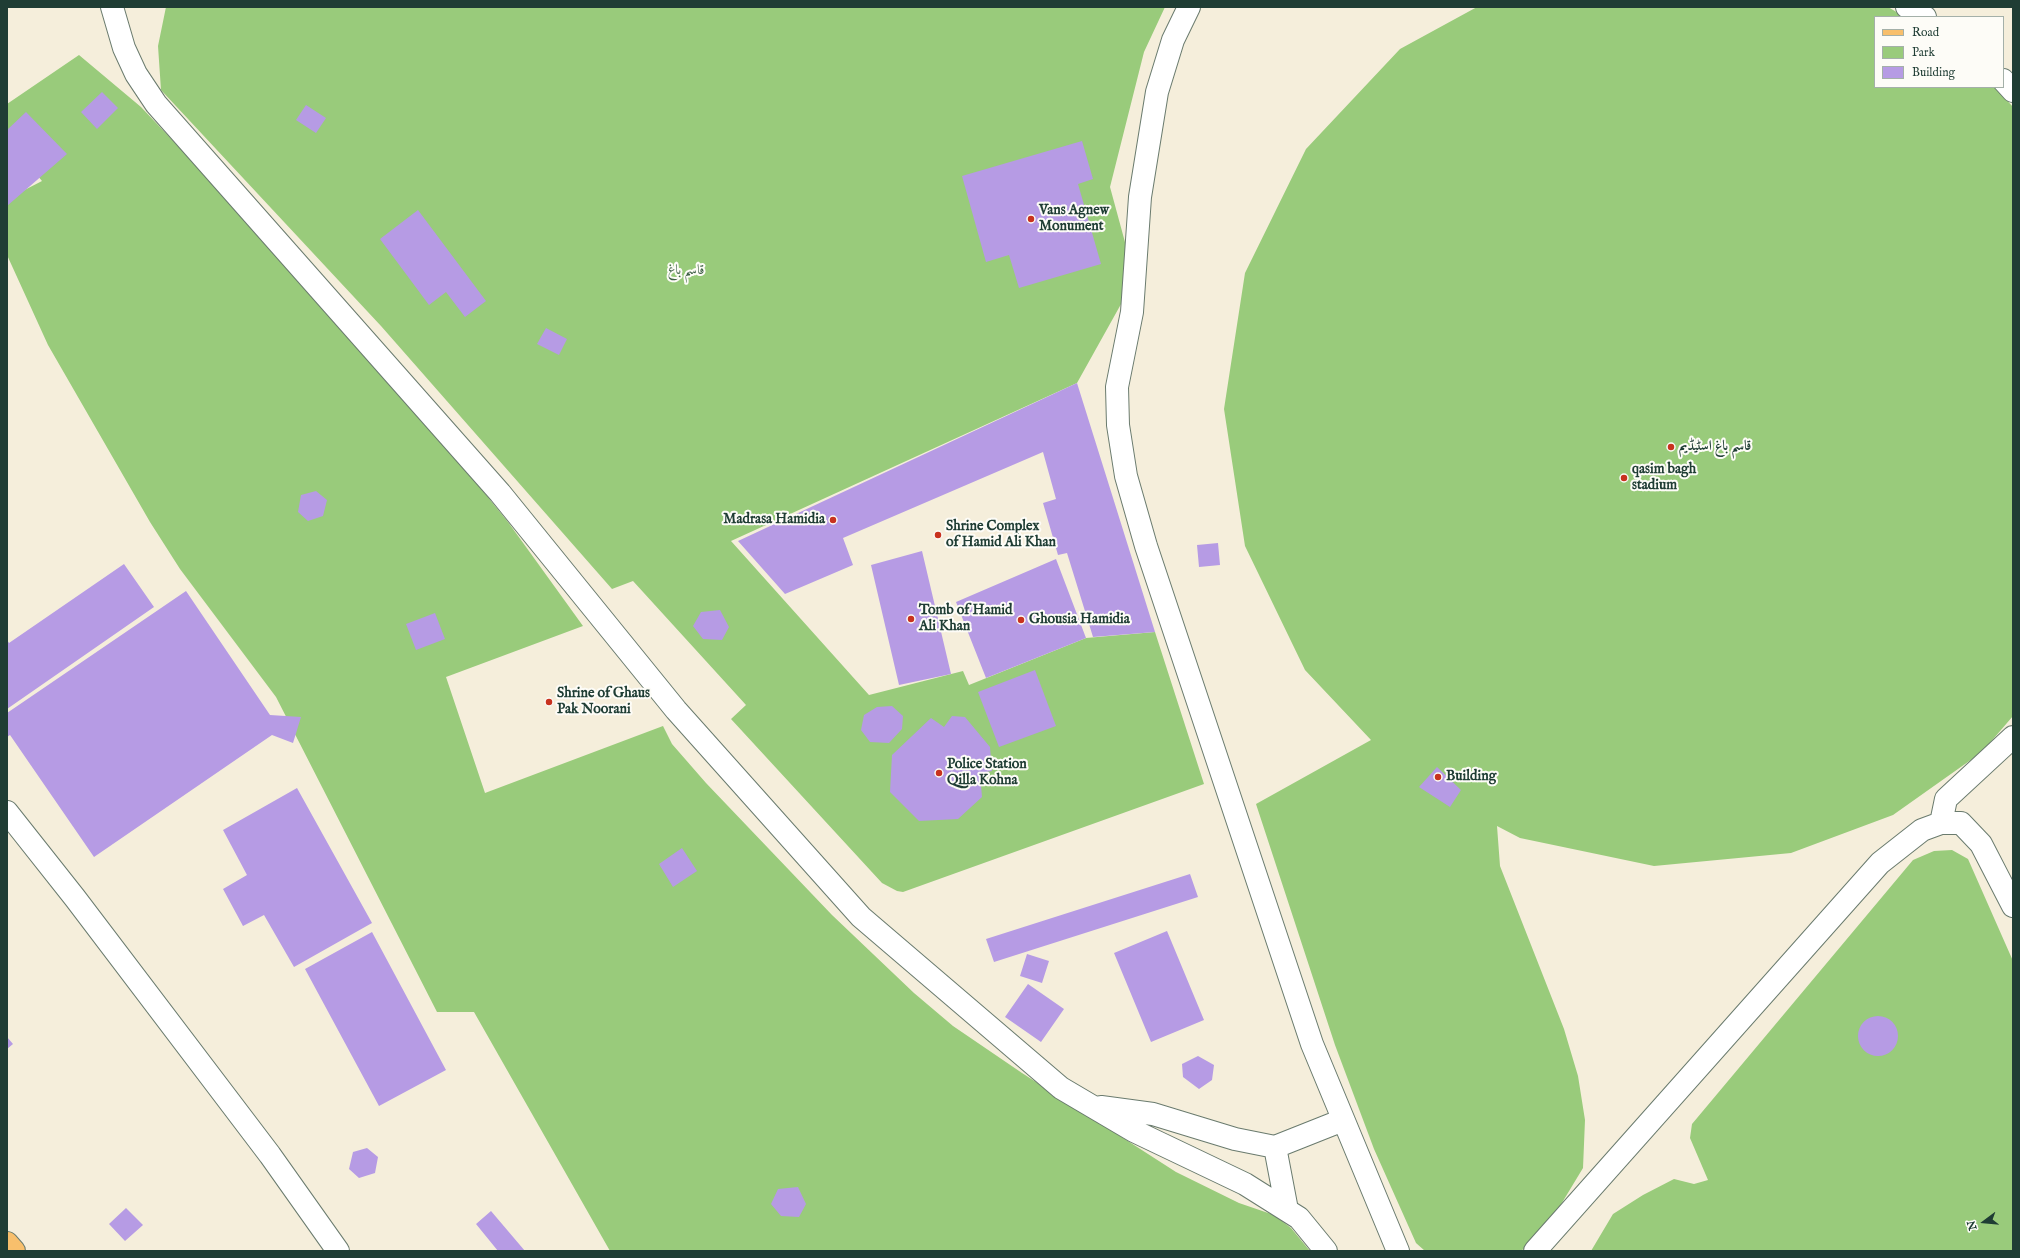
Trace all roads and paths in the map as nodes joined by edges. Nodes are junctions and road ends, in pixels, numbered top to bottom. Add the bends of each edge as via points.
1 (112, 7) edge
2 (1189, 7) edge
3 (1907, 7) edge
4 (1923, 16) edge
5 (2004, 81) edge
6 (2013, 91) edge
7 (2013, 737) edge
8 (7, 812) edge
9 (1941, 823) junction
10 (2013, 906) edge
11 (1094, 1106) junction
12 (1343, 1120) junction
13 (1275, 1147) junction
14 (1287, 1210) junction
15 (7, 1243) edge
16 (14, 1251) edge
17 (338, 1251) edge
18 (1326, 1251) edge
19 (1398, 1251) edge
20 (1535, 1251) edge

1 - 11 street via 124,48 136,74 156,104 500,494 697,734 861,917 1061,1088
2 - 12 street via 1173,40 1157,92 1140,197 1132,312 1117,387 1118,425 1126,476 1146,546 1312,1044
3 - 4 street
5 - 6 street
7 - 9 street via 1946,799
8 - 17 street via 270,1155
9 - 10 street via 1961,823 1981,844
9 - 20 street via 1922,830 1880,863
11 - 13 street via 1153,1114 1235,1139
11 - 14 street via 1134,1131 1245,1184
12 - 13 street
12 - 19 street
13 - 14 street
14 - 18 street via 1299,1218
15 - 16 main road

